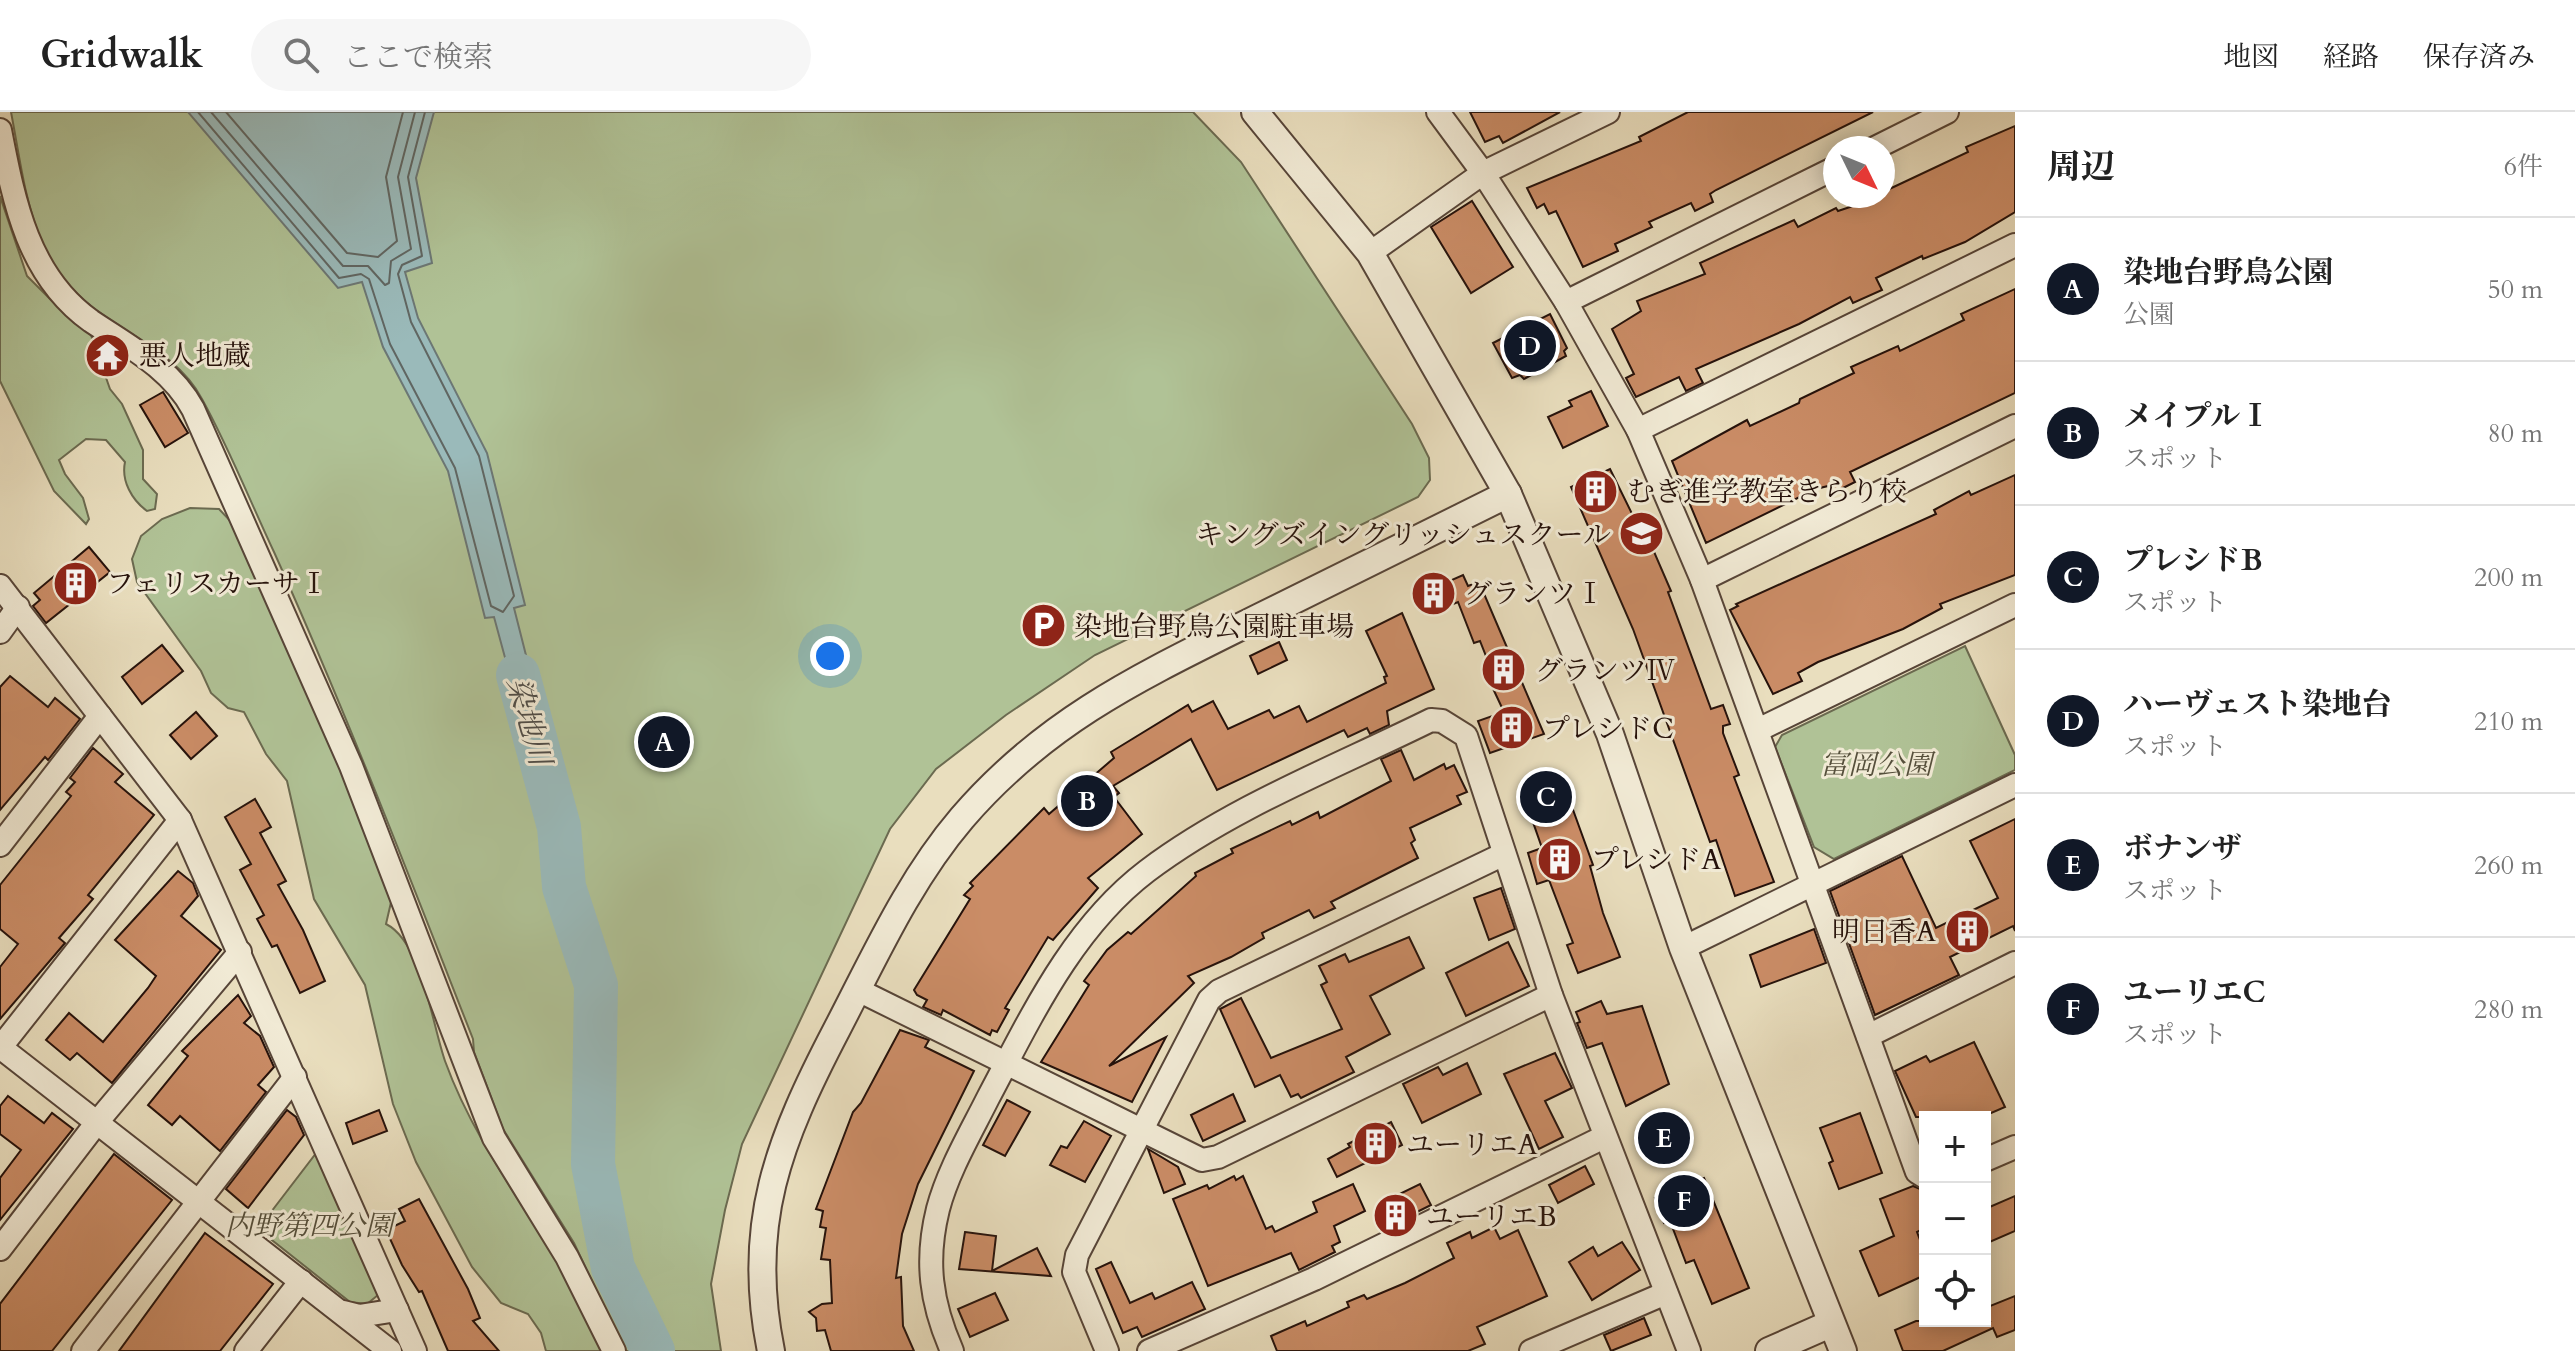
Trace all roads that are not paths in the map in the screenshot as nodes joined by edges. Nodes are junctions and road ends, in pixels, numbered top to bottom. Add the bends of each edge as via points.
1 (1255, 112) edge
2 (1438, 112) edge
3 (1608, 112) edge
4 (1947, 112) edge
5 (0, 130) edge
6 (1895, 138) edge
7 (1483, 173) junction
8 (1823, 174) edge
9 (2015, 245) edge
10 (1370, 253) junction
11 (1566, 302) junction
12 (2015, 426) edge
13 (1638, 430) junction
14 (1508, 494) junction
15 (1702, 580) junction
16 (0, 586) edge
17 (2015, 605) edge
18 (18, 607) junction
19 (0, 632) edge
20 (100, 716) junction
21 (1758, 730) junction
22 (2015, 785) edge
23 (180, 820) junction
24 (0, 845) edge
25 (1504, 854) junction
26 (1811, 884) junction
27 (1683, 948) junction
28 (240, 952) junction
29 (2015, 963) edge
30 (858, 990) junction
31 (1551, 995) junction
32 (1868, 1036) junction
33 (0, 1048) edge
34 (1006, 1064) junction
35 (295, 1077) junction
36 (98, 1121) junction
37 (1140, 1132) junction
38 (1604, 1137) junction
39 (2015, 1147) edge
40 (1991, 1157) edge
41 (1919, 1173) edge
42 (198, 1199) junction
43 (0, 1249) edge
44 (301, 1281) junction
45 (1666, 1293) junction
46 (397, 1310) junction
47 (342, 1312) junction
48 (1830, 1324) junction
49 (83, 1351) edge
50 (246, 1351) edge
51 (390, 1351) edge
52 (415, 1351) edge
53 (614, 1351) edge
54 (771, 1351) edge
55 (952, 1351) edge
56 (1107, 1351) edge
57 (1149, 1351) edge
58 (1531, 1351) edge
59 (1689, 1351) edge
60 (1769, 1351) edge
61 (1843, 1351) edge

1 - 10 street
2 - 7 street
3 - 7 street
4 - 6 street
5 - 53 street via 23,228 45,274 90,320 167,374 193,409 351,766 494,1138 567,1257
7 - 10 street
7 - 11 street
8 - 11 street
9 - 13 street
10 - 14 street
11 - 13 street
12 - 15 street
13 - 15 street
14 - 27 street via 1610,734
14 - 30 street via 1126,684 1052,732 1006,771 953,829 884,936
15 - 21 street
16 - 18 street
17 - 21 street
18 - 19 street
18 - 20 street
20 - 23 street
20 - 24 street
21 - 26 street
22 - 26 street
23 - 28 street
23 - 33 street
25 - 31 street
25 - 34 street via 1466,736 1431,720 1209,829 1143,874 1064,961
25 - 37 street via 1214,995
26 - 27 street
26 - 32 street
27 - 48 street
28 - 35 street
28 - 36 street
29 - 32 street
30 - 34 street
30 - 54 street via 806,1088 776,1165 760,1249
31 - 37 street via 1210,1160
31 - 38 street
32 - 41 street
33 - 36 street
34 - 37 street
34 - 55 street via 938,1209 933,1295
35 - 42 street
35 - 46 street
36 - 42 street
36 - 43 street
37 - 56 street via 1075,1263 1079,1286
38 - 45 street
38 - 57 street via 1314,1279
39 - 40 street
42 - 44 street
42 - 49 street
44 - 47 street
44 - 50 street
45 - 58 street
45 - 59 street
46 - 47 street via 359,1316
46 - 52 street
47 - 51 street
48 - 60 street
48 - 61 street

